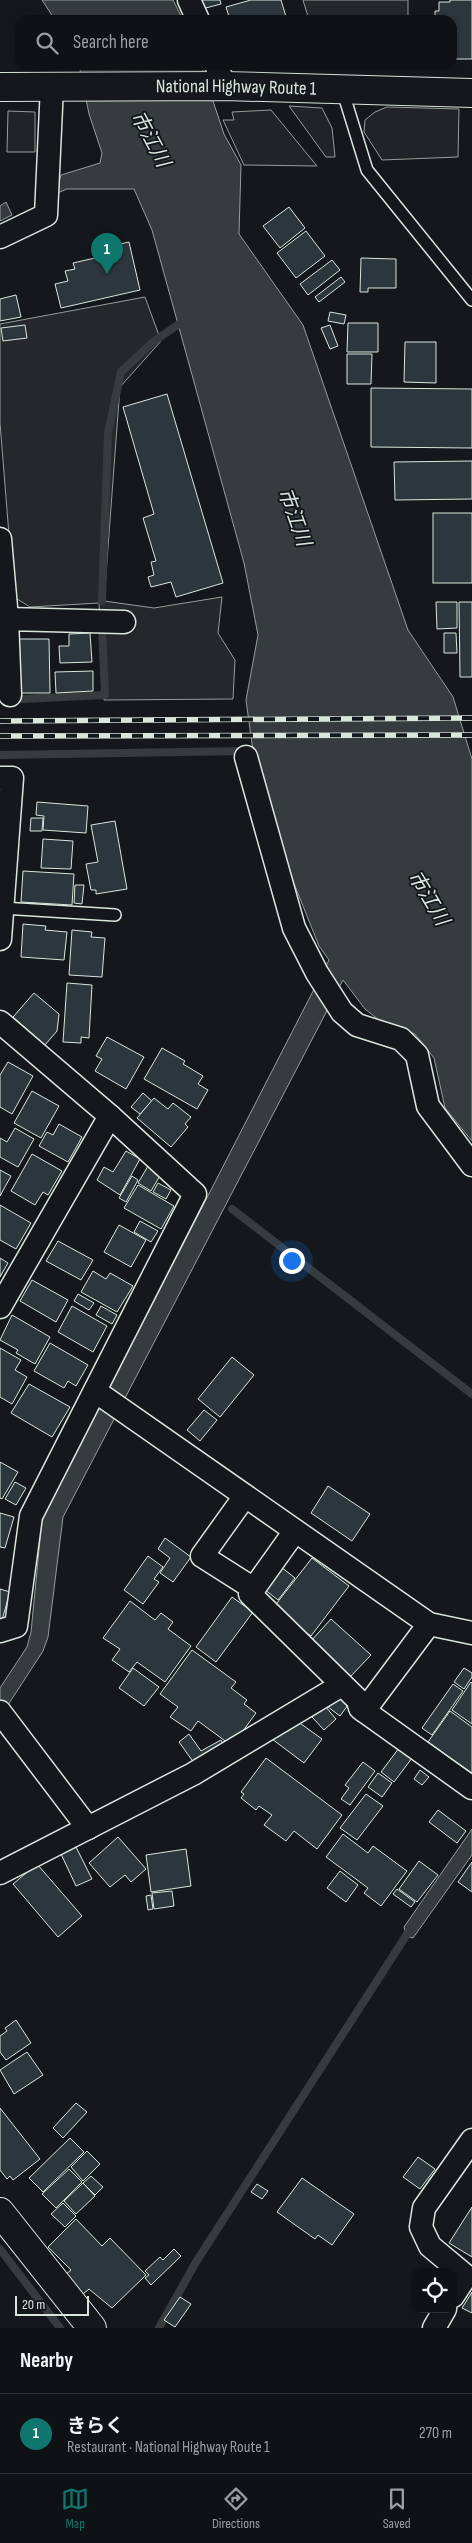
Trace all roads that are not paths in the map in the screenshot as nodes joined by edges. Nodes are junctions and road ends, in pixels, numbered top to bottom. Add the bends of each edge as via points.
1 (189, 0) edge
2 (196, 15) edge
3 (220, 75) edge
4 (62, 86) junction
5 (0, 87) edge
6 (342, 89) junction
7 (472, 93) edge
8 (0, 237) edge
9 (472, 300) edge
10 (0, 539) edge
11 (4, 619) edge
12 (124, 622) dead end
13 (10, 695) dead end
14 (246, 757) dead end
15 (0, 778) edge
16 (2, 908) junction
17 (114, 916) dead end
18 (0, 939) edge
19 (0, 1022) edge
20 (110, 1116) junction
21 (472, 1165) edge
22 (0, 1307) edge
23 (98, 1393) junction
24 (245, 1496) junction
25 (295, 1530) junction
26 (254, 1589) junction
27 (429, 1624) junction
28 (0, 1631) edge
29 (472, 1633) edge
30 (340, 1686) junction
31 (364, 1710) junction
32 (1, 1714) edge
33 (472, 1788) edge
34 (88, 1828) junction
35 (0, 1874) edge
36 (472, 2140) edge
37 (0, 2212) edge
38 (469, 2277) edge
39 (457, 2291) edge
40 (443, 2313) edge
41 (92, 2328) edge
42 (434, 2328) edge

1 - 2 street
3 - 4 main road, National Highway Route 1
3 - 6 main road, National Highway Route 1
4 - 5 main road, National Highway Route 1
4 - 8 street via 46,215
6 - 7 main road, National Highway Route 1
6 - 9 lane via 367,170
10 - 11 street
11 - 12 street
11 - 13 street
14 - 21 street via 294,928 317,973 342,1012 357,1025 401,1039 417,1055 428,1106
15 - 16 street via 12,778
16 - 17 lane
16 - 18 street
19 - 20 street
20 - 22 street
20 - 23 street via 195,1194
23 - 24 street
23 - 28 street via 31,1516 16,1626
24 - 25 street
24 - 26 street via 202,1556
25 - 26 street
25 - 27 street
26 - 30 street via 250,1594
27 - 29 street
27 - 31 street
30 - 31 street via 358,1700
30 - 34 street via 193,1774
31 - 33 street
32 - 34 street
34 - 35 street
36 - 38 street via 424,2208 422,2227 430,2246
37 - 41 main road
38 - 39 street
40 - 42 street

